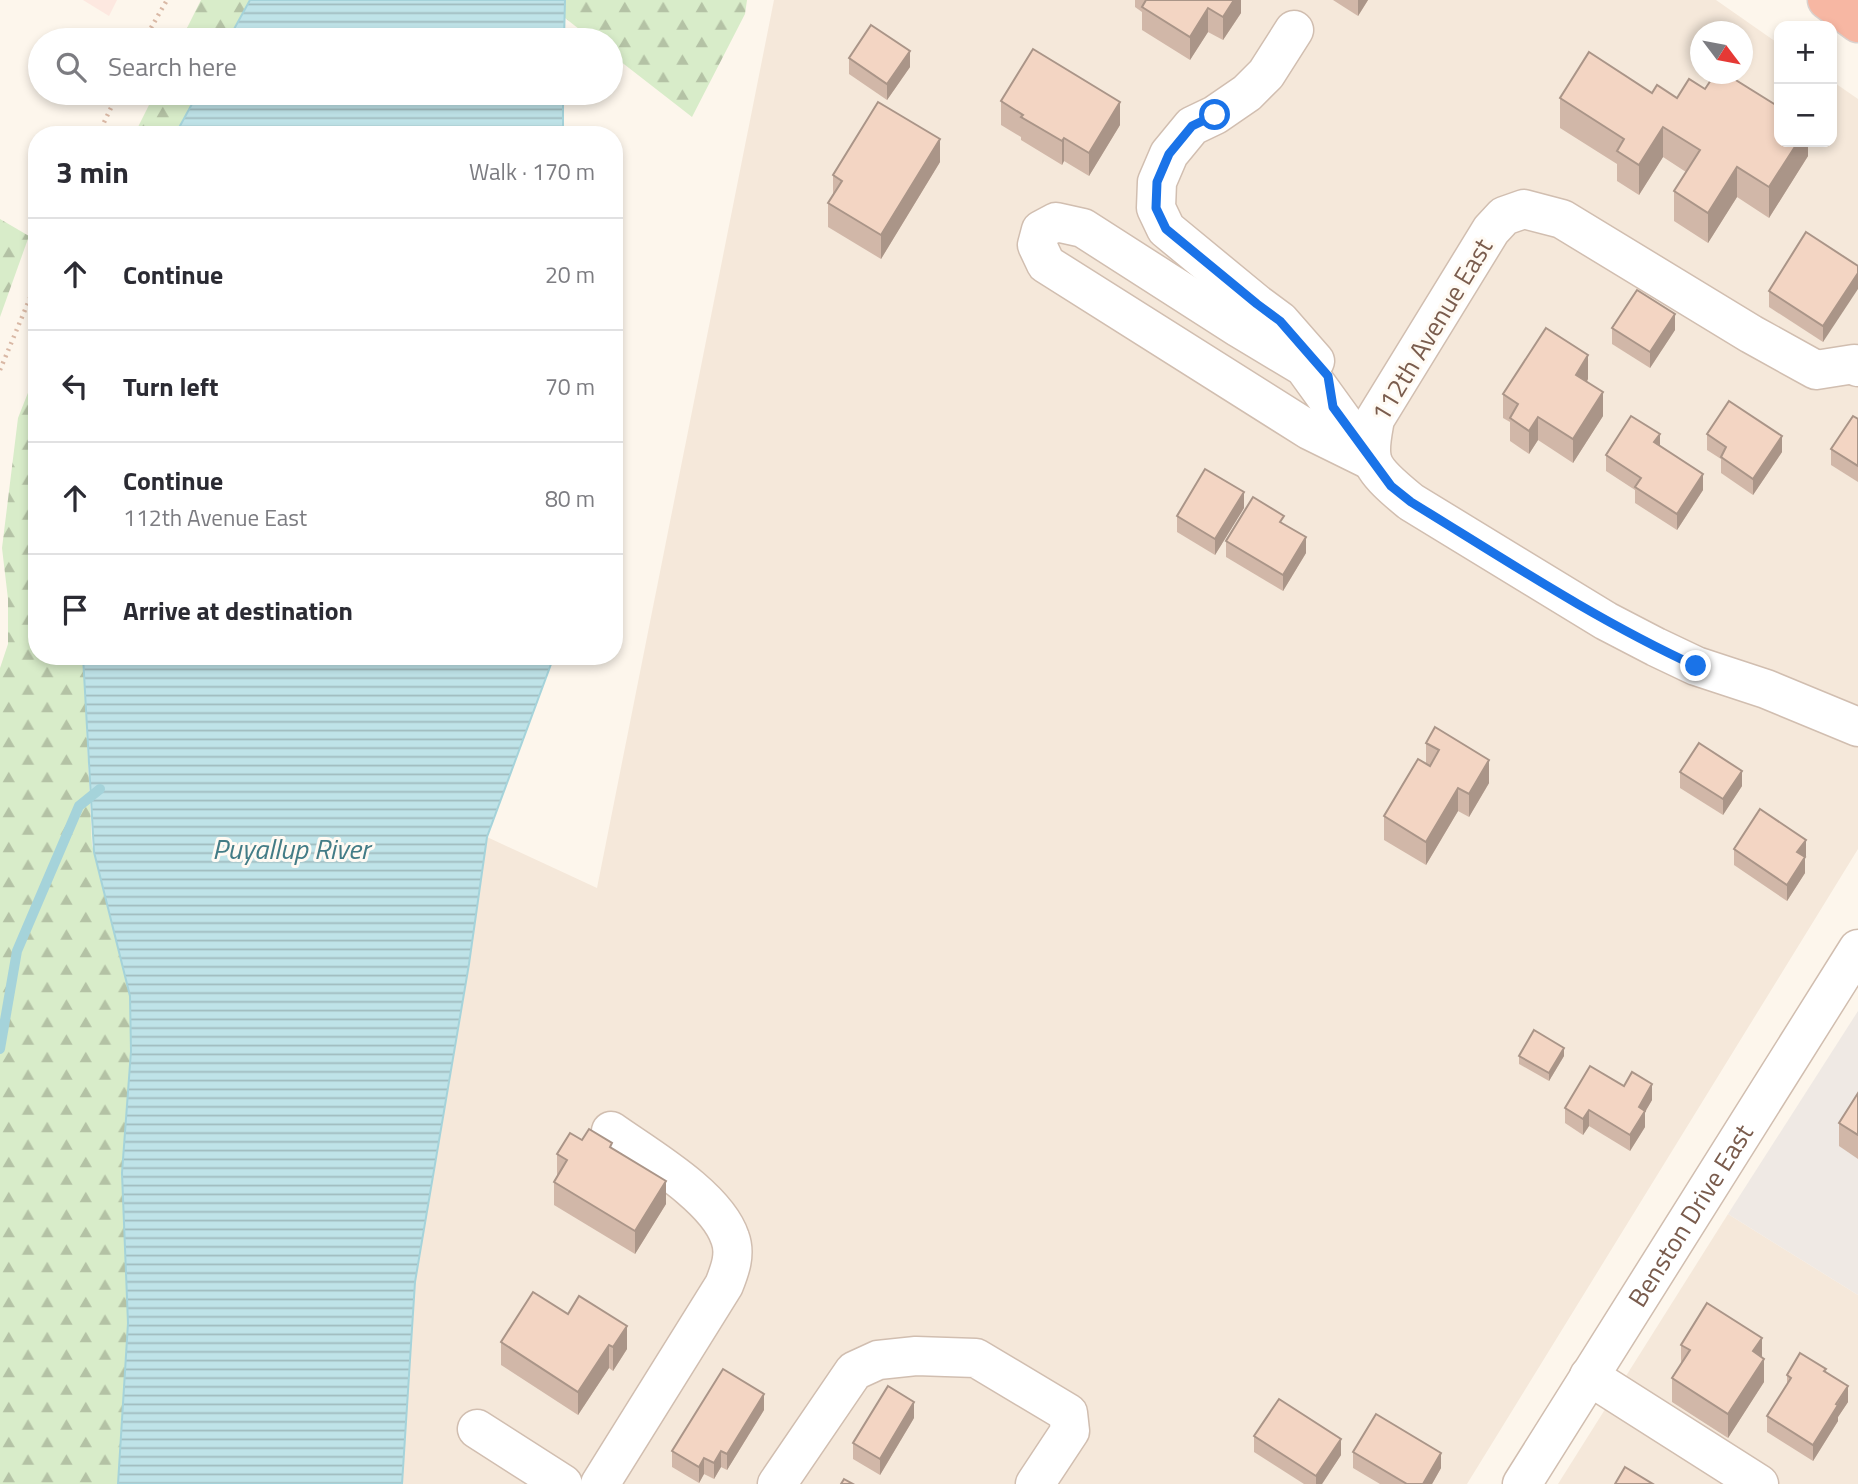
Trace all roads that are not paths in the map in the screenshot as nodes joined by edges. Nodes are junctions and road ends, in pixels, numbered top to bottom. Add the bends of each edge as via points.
1 (1827, 0) edge
2 (1858, 23) edge
3 (1294, 30) dead end
4 (1858, 367) edge
5 (1321, 419) junction
6 (1372, 461) junction
7 (1858, 727) edge
8 (1853, 969) edge
9 (611, 1131) dead end
10 (1589, 1376) junction
11 (477, 1429) dead end
12 (563, 1484) edge
13 (600, 1484) edge
14 (777, 1484) edge
15 (1035, 1484) edge
16 (1522, 1484) edge
17 (1759, 1484) edge

1 - 2 highway
3 - 5 street via 1266,74 1247,93 1192,126 1169,154 1157,182 1156,208 1166,229 1280,321 1328,376
4 - 6 street, 112th Avenue East via 1816,370 1562,219 1524,209 1504,216 1491,230 1375,419
5 - 5 street, 112th Avenue East via 1304,368 1083,228 1056,222 1041,230 1037,245 1046,264
5 - 6 street, 112th Avenue East
6 - 7 street, 112th Avenue East via 1411,502 1606,621 1696,666
8 - 10 street, Benston Drive East
9 - 13 street via 706,1203 731,1240 732,1266
10 - 16 street, Benston Drive East
10 - 17 street
11 - 12 street
14 - 15 street via 854,1371 878,1360 916,1356 976,1359 1068,1413 1070,1431

